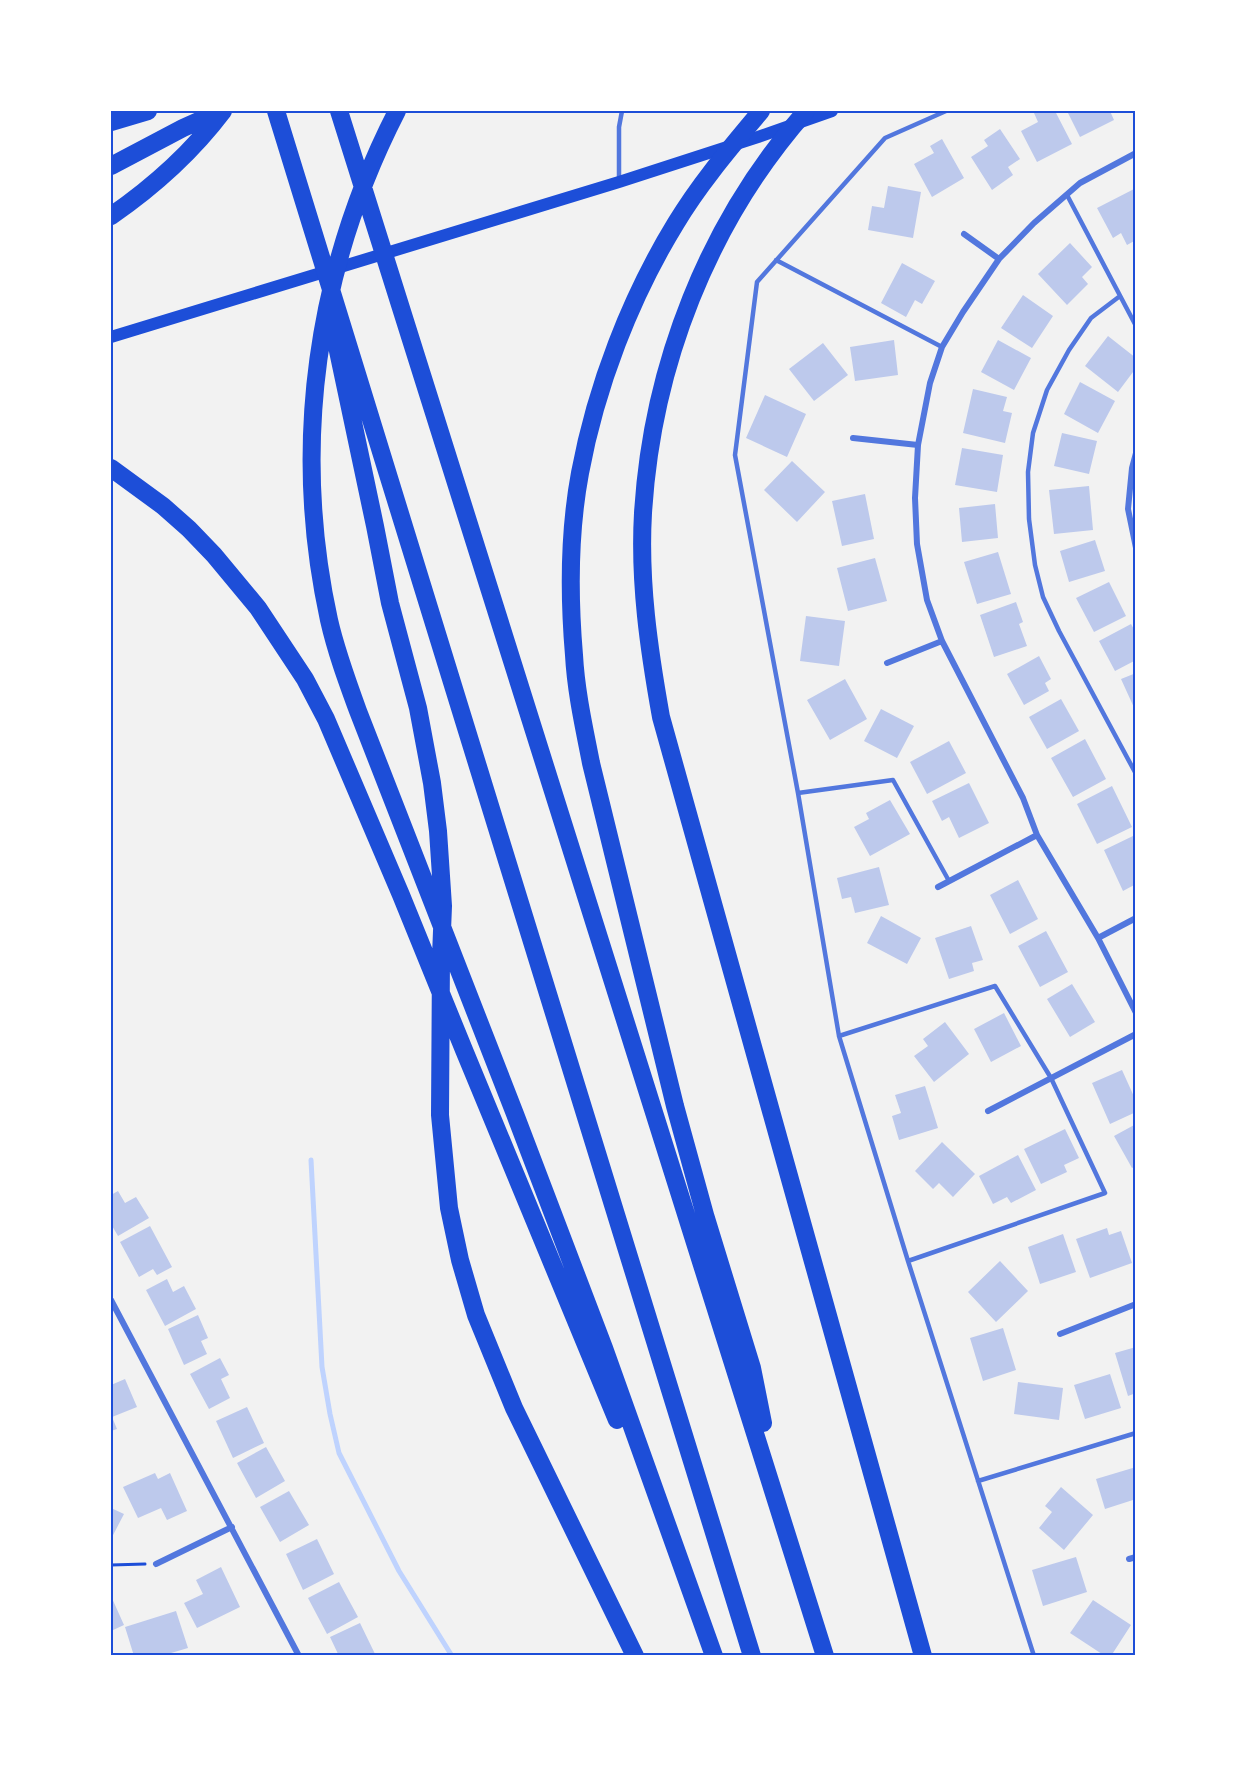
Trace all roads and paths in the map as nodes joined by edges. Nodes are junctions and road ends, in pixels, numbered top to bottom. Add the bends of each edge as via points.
1 (148, 111) edge
2 (222, 111) edge
3 (276, 111) edge
4 (397, 111) edge
5 (622, 111) edge
6 (761, 111) edge
7 (806, 111) edge
8 (832, 111) edge
9 (946, 111) edge
10 (340, 114) edge
11 (111, 122) edge
12 (1136, 153) edge
13 (111, 166) edge
14 (619, 182) junction
15 (1067, 195) junction
16 (111, 216) edge
17 (315, 233) junction
18 (964, 234) dead end
19 (999, 259) junction
20 (776, 260) junction
21 (1120, 296) junction
22 (1136, 326) edge
23 (111, 337) edge
24 (942, 347) junction
25 (853, 438) dead end
26 (918, 445) junction
27 (1136, 453) edge
28 (111, 468) edge
29 (1136, 548) edge
30 (942, 641) junction
31 (887, 663) dead end
32 (1136, 774) edge
33 (798, 793) junction
34 (1037, 835) junction
35 (949, 881) junction
36 (938, 887) dead end
37 (1136, 918) edge
38 (1098, 938) junction
39 (1136, 1013) edge
40 (1136, 1034) edge
41 (839, 1036) junction
42 (1051, 1078) junction
43 (988, 1111) dead end
44 (908, 1261) junction
45 (111, 1300) edge
46 (1136, 1304) edge
47 (114, 1315) edge
48 (1060, 1334) dead end
49 (1136, 1433) edge
50 (978, 1481) junction
51 (784, 1524) junction
52 (232, 1527) junction
53 (156, 1564) joint
54 (111, 1565) edge
55 (707, 1638) junction
56 (299, 1656) edge
57 (635, 1656) edge
58 (714, 1656) edge
59 (752, 1656) edge
60 (825, 1656) edge
61 (922, 1656) edge
62 (1034, 1656) edge

1 - 11 highway
2 - 13 highway
2 - 16 highway via 168,171
3 - 17 highway
4 - 55 highway via 366,177 340,251 320,342 311,445 316,533 329,620 358,711 515,1114
5 - 14 lane
6 - 51 highway via 676,222 650,268 610,363 580,474 574,526 572,613 580,710 591,763 675,1106 752,1368
7 - 61 highway via 781,139 724,226 697,281 676,338 649,453 643,515 644,588 649,652 661,717
8 - 14 main road
9 - 20 lane via 885,138
10 - 51 highway
12 - 15 street via 1080,183
14 - 23 main road
15 - 19 street
15 - 21 lane
17 - 57 highway via 338,360 432,783 443,906 440,1115 449,1208 460,1260 476,1315 514,1408
17 - 59 highway
18 - 19 street
19 - 24 street
20 - 24 lane
20 - 33 lane via 757,282 735,455
21 - 22 lane
21 - 32 lane via 1091,318 1047,390 1033,433 1028,472 1029,519 1043,597
24 - 26 street via 930,383
25 - 26 street
26 - 30 street via 917,544 927,600
27 - 29 street via 1128,509
28 - 55 highway via 164,506 214,555 258,608 326,719
30 - 31 street
30 - 34 street via 1023,798
33 - 35 lane via 893,780
33 - 41 lane
34 - 35 street
34 - 38 street
35 - 36 street
37 - 38 street
38 - 39 street
40 - 42 street
41 - 42 lane via 995,986
41 - 44 lane
42 - 43 street
42 - 44 lane via 1105,1193
44 - 50 lane
45 - 47 street
46 - 48 street
47 - 52 street
49 - 50 lane
50 - 62 lane
51 - 60 highway
52 - 53 street
52 - 56 street
53 - 54 path
55 - 58 highway

